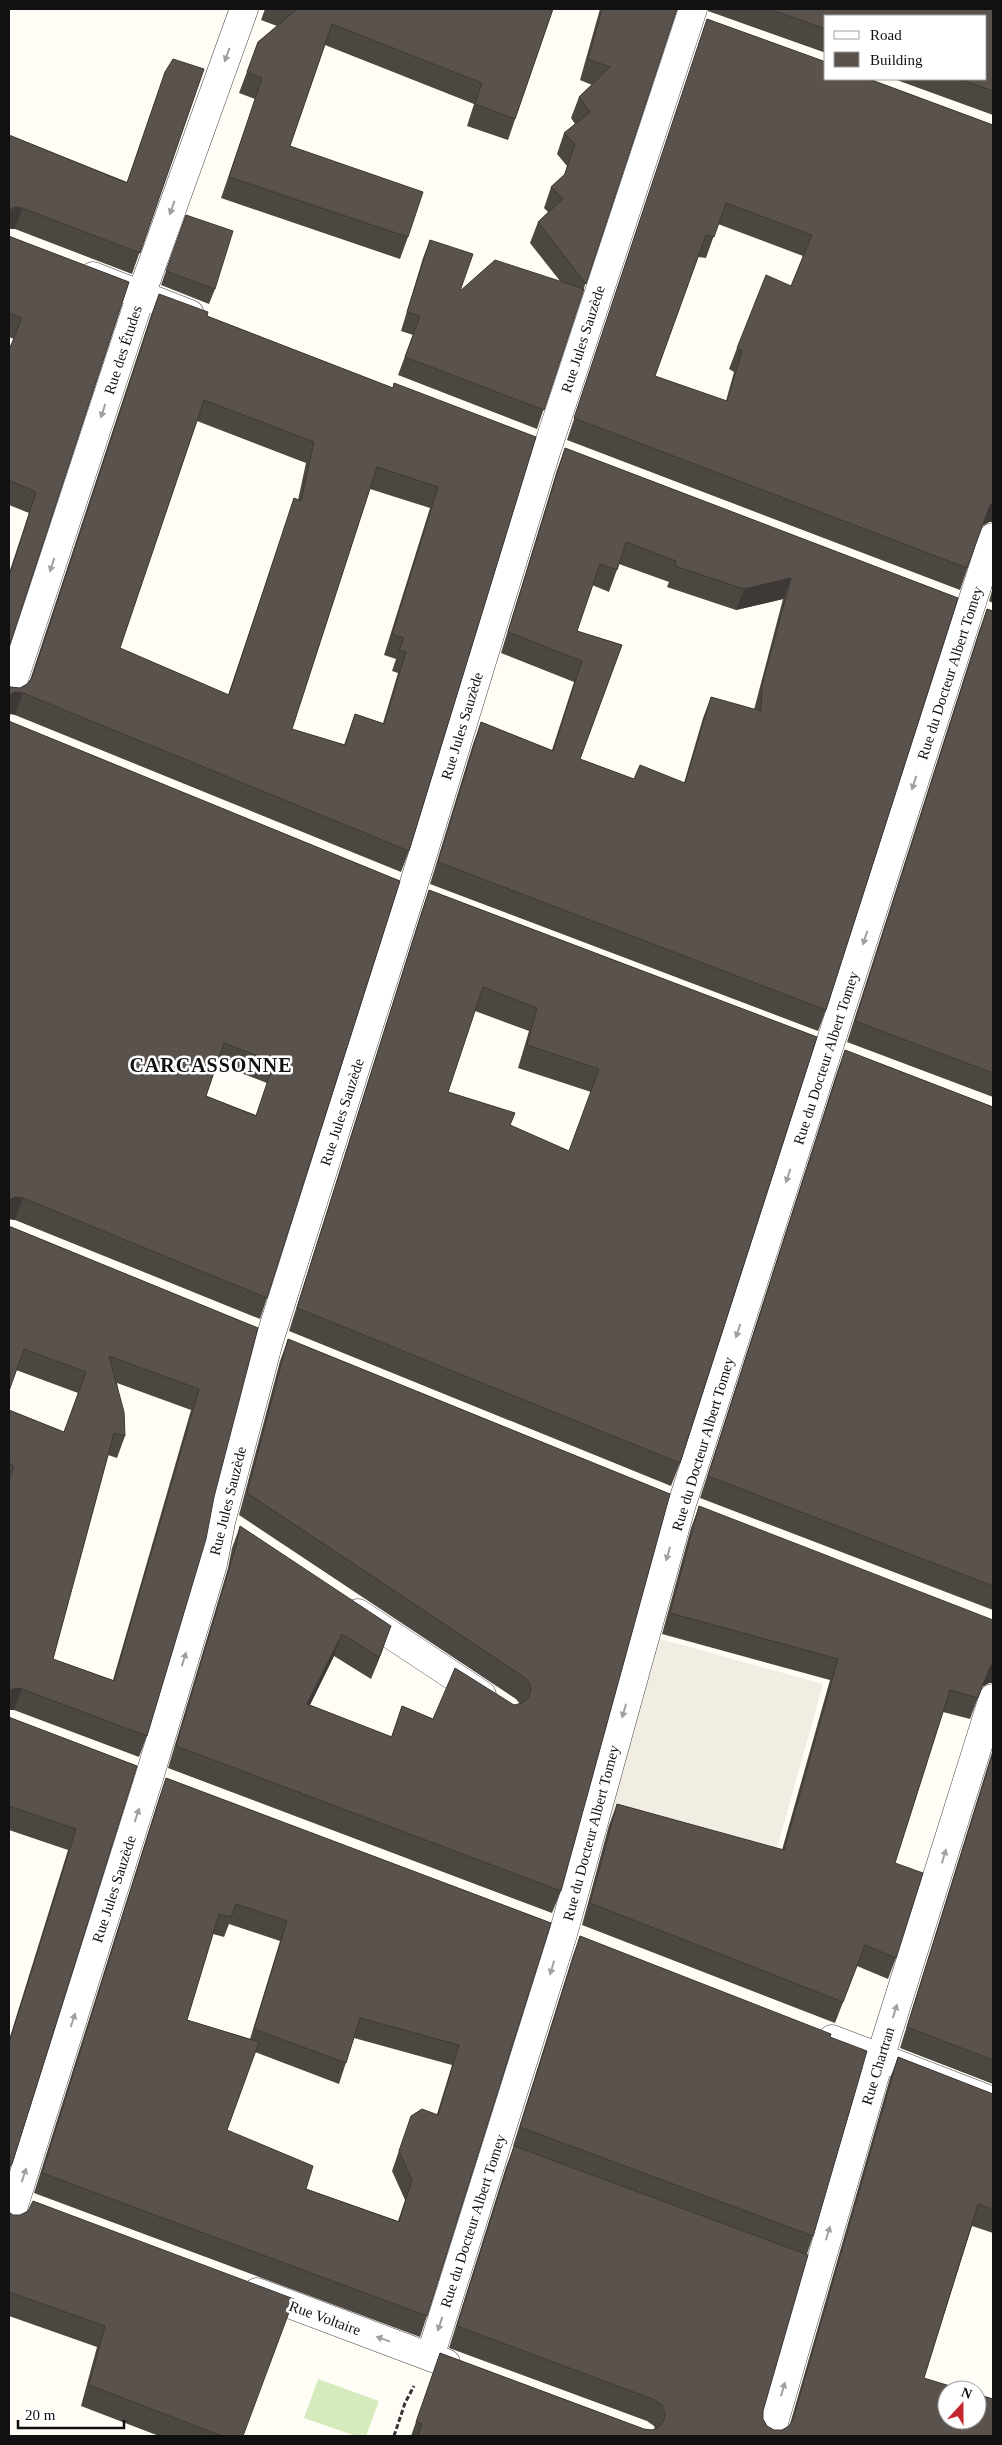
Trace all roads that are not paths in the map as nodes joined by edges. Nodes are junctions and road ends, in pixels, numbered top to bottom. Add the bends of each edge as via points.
1 (244, 9) edge
2 (683, 13) edge
3 (717, 29) edge
4 (70, 268) edge
5 (141, 295) junction
6 (215, 323) edge
7 (537, 446) junction
8 (574, 460) edge
9 (993, 537) edge
10 (942, 600) edge
11 (981, 615) edge
12 (9, 694) edge
13 (384, 882) edge
14 (411, 893) junction
15 (439, 903) edge
16 (800, 1042) edge
17 (837, 1056) junction
18 (242, 1330) edge
19 (269, 1341) junction
20 (297, 1352) edge
21 (654, 1496) edge
22 (691, 1511) junction
23 (221, 1522) junction
24 (245, 1538) edge
25 (336, 1598) edge
26 (993, 1698) edge
27 (499, 1707) edge
28 (140, 1775) junction
29 (176, 1788) edge
30 (535, 1924) edge
31 (563, 1934) junction
32 (590, 1944) edge
33 (808, 2030) edge
34 (880, 2058) junction
35 (993, 2101) edge
36 (11, 2208) edge
37 (43, 2212) edge
38 (236, 2284) edge
39 (430, 2357) junction
40 (467, 2371) edge
41 (770, 2436) edge

1 -> 5 street, Rue des Études
2 - 3 street
2 - 7 street, Rue Jules Sauzède
4 - 5 street
5 - 6 street
5 -> 12 street, Rue des Études
7 - 8 street
7 - 14 street, Rue Jules Sauzède
9 - 11 street, Rue du Docteur Albert Tomey
10 - 11 street
11 -> 17 street, Rue du Docteur Albert Tomey
13 - 14 street
14 - 15 street
14 - 19 street, Rue Jules Sauzède
16 - 17 street
17 -> 22 street, Rue du Docteur Albert Tomey
18 - 19 street
19 - 20 street
19 - 23 street, Rue Jules Sauzède
21 - 22 street
22 -> 31 street, Rue du Docteur Albert Tomey
23 - 24 street
28 -> 23 street, Rue Jules Sauzède via 213,1564
25 - 27 street
34 -> 26 street, Rue Chartran
28 - 29 street
36 -> 28 street, Rue Jules Sauzède
30 - 31 street
31 - 32 street
31 -> 39 street, Rue du Docteur Albert Tomey
33 - 34 street
34 - 35 street
41 -> 34 street, Rue Chartran
36 - 37 street
39 -> 38 street, Rue Voltaire
39 - 40 street, Rue Voltaire

